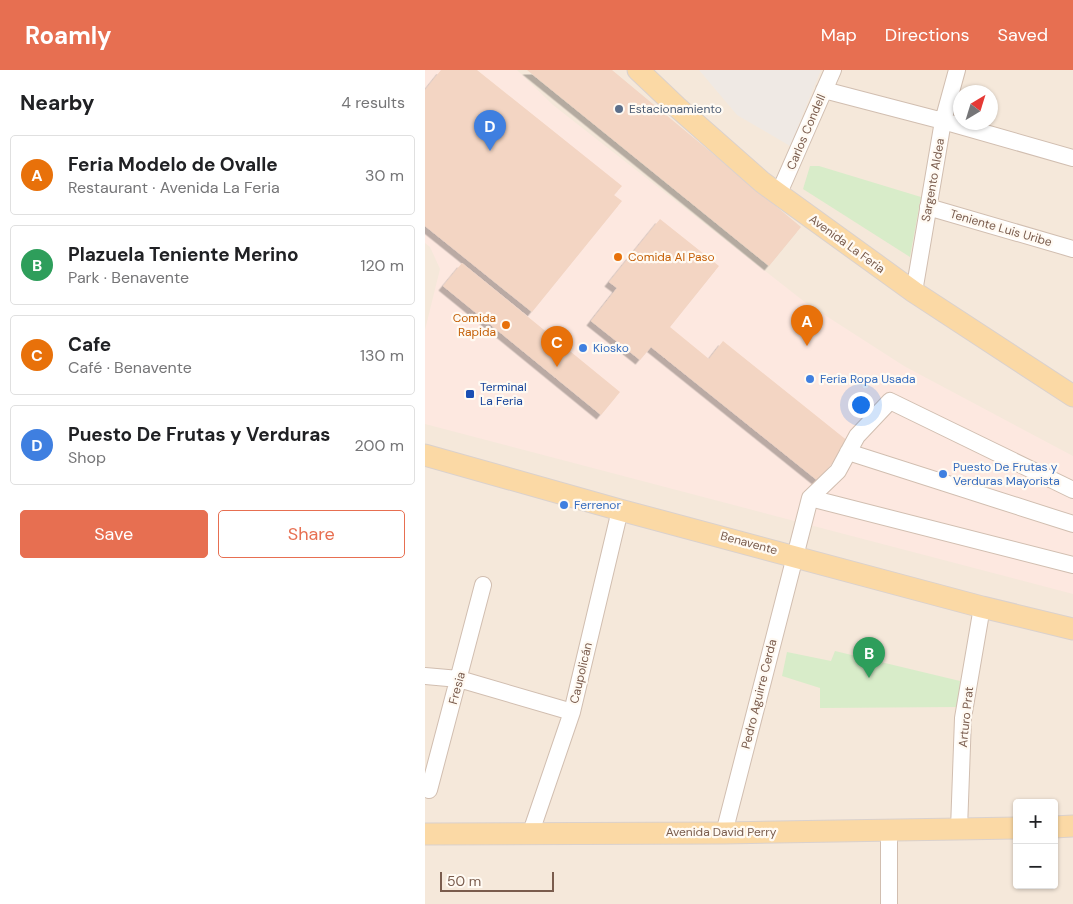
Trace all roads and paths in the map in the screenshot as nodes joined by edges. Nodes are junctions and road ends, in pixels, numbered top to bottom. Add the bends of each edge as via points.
1 (638, 70) edge
2 (833, 70) edge
3 (957, 70) edge
4 (824, 90) junction
5 (943, 121) junction
6 (1073, 158) edge
7 (779, 194) junction
8 (928, 207) junction
9 (1073, 249) edge
10 (914, 292) junction
11 (1073, 396) edge
12 (848, 452) junction
13 (425, 455) edge
14 (1073, 490) edge
15 (809, 498) junction
16 (620, 510) junction
17 (1073, 524) edge
18 (794, 555) junction
19 (1073, 566) edge
20 (483, 585) dead end
21 (981, 607) junction
22 (1073, 629) edge
23 (425, 676) edge
24 (459, 679) junction
25 (572, 712) junction
26 (429, 790) dead end
27 (1073, 826) edge
28 (1058, 827) edge
29 (1013, 828) edge
30 (959, 829) junction
31 (889, 830) junction
32 (531, 832) junction
33 (724, 833) junction
34 (425, 834) edge
35 (889, 904) edge

1 - 7 main road, Avenida La Feria
2 - 4 street, Carlos Condell
3 - 5 street, Sargento Aldea
4 - 5 street
4 - 7 street, Carlos Condell
5 - 6 street
5 - 8 street, Sargento Aldea
7 - 10 main road, Avenida La Feria
8 - 9 street, Teniente Luis Uribe
8 - 10 street, Sargento Aldea
10 - 11 main road, Avenida La Feria
12 - 14 street via 857,436 890,401
12 - 15 street via 838,471
12 - 17 street
13 - 16 main road, Benavente
15 - 18 street, Pedro Aguirre Cerda
15 - 19 street
16 - 18 main road, Benavente
16 - 25 street, Caupolicán
18 - 21 main road, Benavente
18 - 33 street, Pedro Aguirre Cerda
20 - 24 street, Fresia
21 - 22 main road, Benavente
21 - 30 street, Arturo Prat via 963,718
23 - 24 street
24 - 25 street
24 - 26 street, Fresia
25 - 32 street, Caupolicán
27 - 28 main road
29 - 30 main road, Avenida David Perry
30 - 31 main road, Avenida David Perry
31 - 33 main road, Avenida David Perry
31 - 35 street
32 - 33 main road, Avenida David Perry
32 - 34 main road, Avenida David Perry

